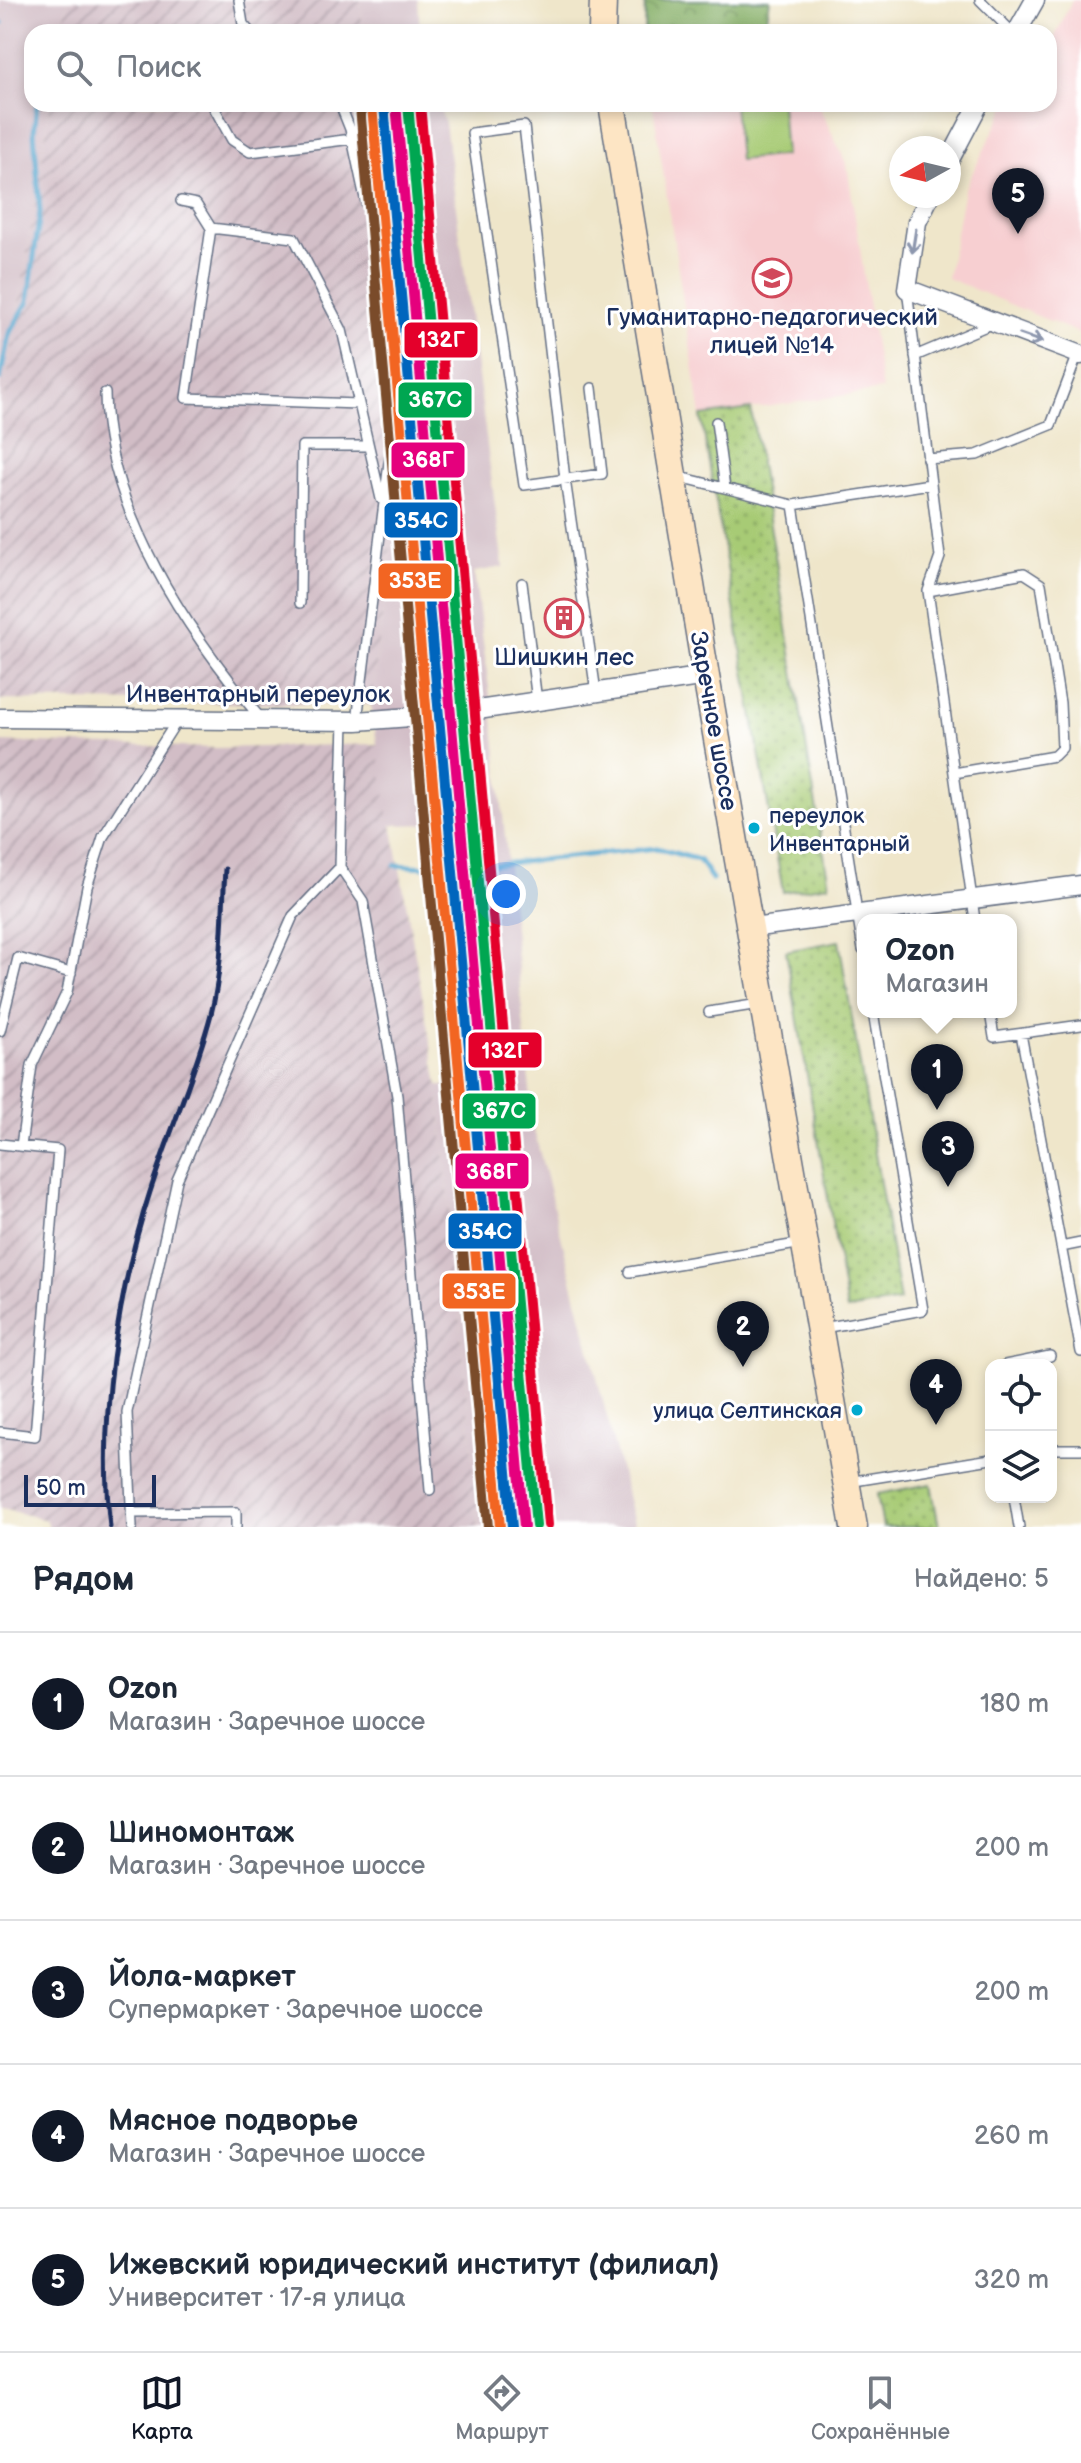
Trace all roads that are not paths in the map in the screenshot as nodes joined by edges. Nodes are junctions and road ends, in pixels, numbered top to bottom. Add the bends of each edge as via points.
1 (239, 0) edge
2 (603, 0) edge
3 (980, 0) edge
4 (1035, 0) edge
5 (243, 24) edge
6 (602, 24) edge
7 (1006, 24) edge
8 (1019, 24) edge
9 (216, 112) edge
10 (343, 112) edge
11 (613, 112) edge
12 (975, 112) edge
13 (961, 138) edge
14 (352, 139) junction
15 (181, 201) dead end
16 (924, 208) edge
17 (211, 228) junction
18 (907, 289) junction
19 (991, 324) junction
20 (1080, 355) edge
21 (915, 356) junction
22 (592, 388) dead end
23 (105, 393) dead end
24 (358, 404) junction
25 (716, 422) dead end
26 (368, 446) junction
27 (927, 459) junction
28 (673, 475) junction
29 (565, 479) junction
30 (930, 484) junction
31 (725, 488) junction
32 (793, 505) junction
33 (383, 506) junction
34 (522, 583) dead end
35 (928, 591) junction
36 (300, 603) dead end
37 (706, 676) junction
38 (596, 692) junction
39 (537, 701) junction
40 (0, 718) edge
41 (178, 719) junction
42 (262, 720) junction
43 (350, 721) junction
44 (954, 773) junction
45 (340, 867) junction
46 (1081, 885) edge
47 (972, 901) junction
48 (872, 914) edge
49 (974, 914) edge
50 (857, 916) joint
51 (751, 928) junction
52 (71, 973) junction
53 (762, 1004) junction
54 (709, 1012) dead end
55 (874, 1018) edge
56 (991, 1018) edge
57 (1081, 1025) edge
58 (0, 1031) edge
59 (1021, 1034) junction
60 (0, 1144) edge
61 (21, 1146) junction
62 (803, 1243) junction
63 (1081, 1243) edge
64 (1061, 1247) junction
65 (630, 1272) dead end
66 (818, 1328) junction
67 (1081, 1352) edge
68 (1050, 1356) dead end
69 (1035, 1359) edge
70 (0, 1432) edge
71 (1057, 1449) edge
72 (1081, 1449) edge
73 (985, 1460) edge
74 (847, 1483) junction
75 (430, 1490) dead end
76 (1015, 1503) edge
77 (131, 1513) junction
78 (132, 1527) edge
79 (236, 1527) edge
80 (854, 1527) edge
81 (1019, 1527) edge

1 - 5 lane
2 - 6 main road
3 - 7 lane
4 - 8 street
9 - 14 lane via 232,140 250,152
10 - 14 lane
11 - 28 main road, Заречное шоссе
12 - 13 street
14 - 33 lane via 385,291 391,446
15 - 17 lane via 196,204
16 -> 18 street
17 - 24 lane via 294,238 342,330
17 - 24 lane via 186,398
18 - 19 street
18 - 21 lane
19 -> 20 street
19 - 21 lane
20 - 27 lane via 1051,425 977,455
21 - 27 lane
22 - 29 lane via 602,474
23 - 42 lane via 113,469 130,518 173,596
24 - 26 lane
25 - 31 lane
26 - 33 lane
26 - 36 lane via 302,446
27 - 30 lane
28 - 31 lane
28 - 37 main road, Заречное шоссе
29 - 29 lane via 524,126 472,133 524,485
29 - 38 lane
30 - 32 lane
30 - 35 lane via 940,557
31 - 32 lane
32 - 50 lane
33 - 43 lane
34 - 39 lane
35 - 44 lane
35 - 44 lane via 1024,573 1034,577 1041,584 1060,703 1062,748 1054,756
37 - 38 street, Инвентарный переулок
37 - 51 main road, Заречное шоссе
38 - 39 street, Инвентарный переулок
39 - 43 street, Инвентарный переулок
40 - 41 street, Инвентарный переулок
41 - 42 street, Инвентарный переулок
41 - 52 lane via 103,837 87,887
42 - 43 street, Инвентарный переулок
43 - 45 lane
44 - 47 lane
45 - 75 lane via 363,901 397,1096
45 - 77 lane via 293,916 177,1180 127,1412
46 - 47 street
47 - 48 street
47 - 49 lane
50 - 51 street
51 - 53 main road, Заречное шоссе
52 - 58 lane via 18,958
52 - 61 lane via 32,1065
53 - 54 lane
53 - 62 main road, Заречное шоссе
55 - 66 lane via 923,1310
56 - 59 lane via 994,1037
57 - 59 lane
59 - 64 lane
60 - 61 lane
61 - 70 lane via 58,1150 35,1436
62 - 65 lane
62 - 66 main road, Заречное шоссе
63 - 64 lane
64 - 67 lane
66 - 74 main road, Заречное шоссе
68 - 69 lane
71 - 72 lane
73 - 74 lane
74 - 80 main road, Заречное шоссе
76 - 81 lane
77 - 78 lane
77 - 79 lane via 236,1512

